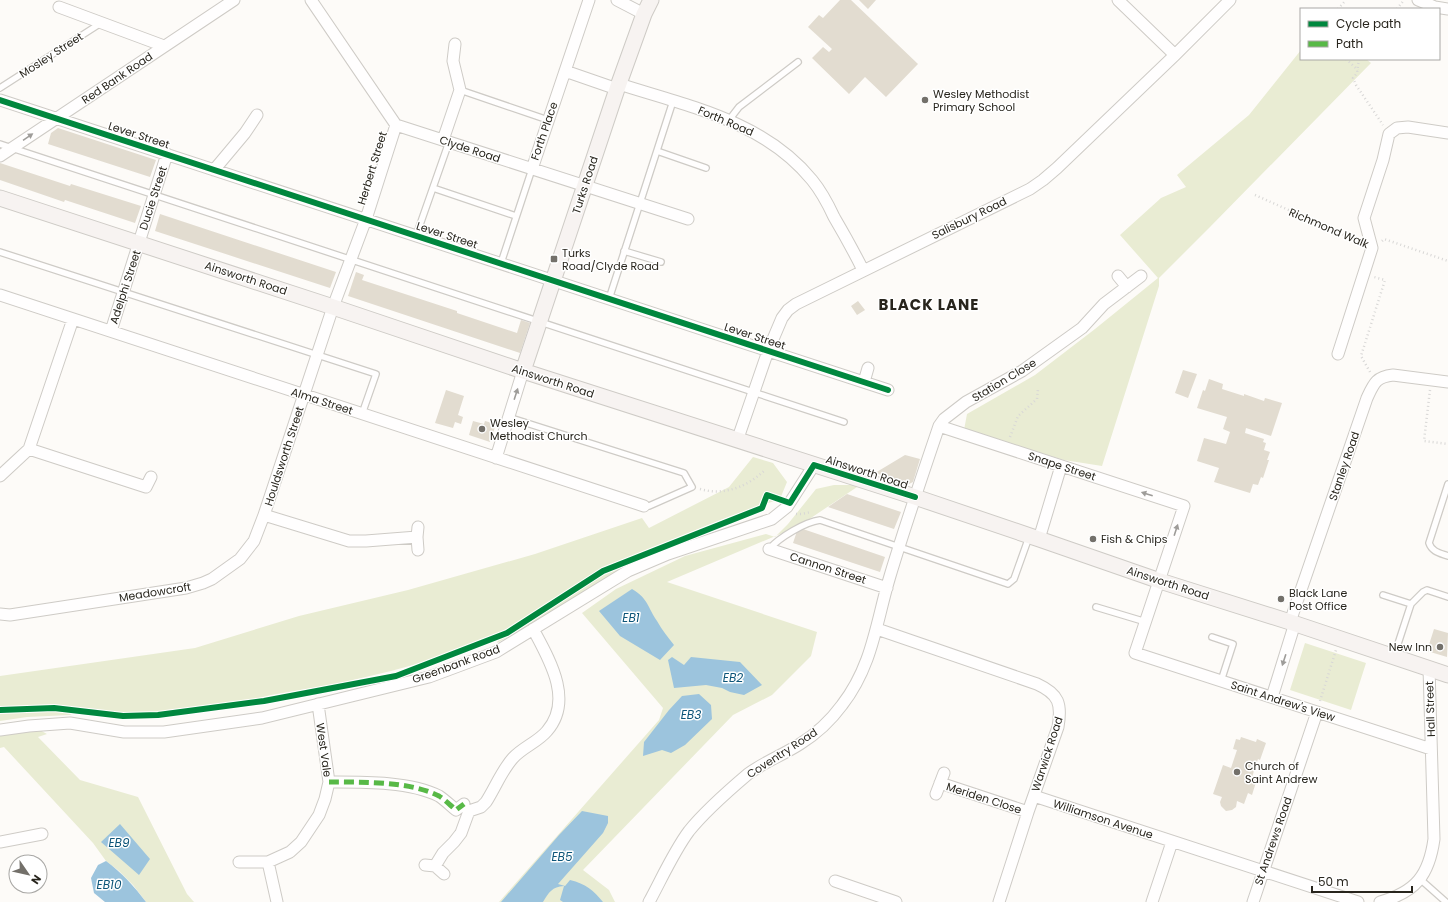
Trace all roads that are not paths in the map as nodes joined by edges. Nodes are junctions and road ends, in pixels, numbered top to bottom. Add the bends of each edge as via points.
1 (234, 0) edge
2 (311, 0) edge
3 (589, 0) edge
4 (617, 0) edge
5 (651, 0) edge
6 (1118, 0) edge
7 (1230, 0) edge
8 (1418, 0) edge
9 (60, 7) dead end
10 (1448, 9) edge
11 (644, 14) junction
12 (102, 23) junction
13 (455, 44) dead end
14 (164, 46) junction
15 (1175, 55) junction
16 (798, 62) dead end
17 (565, 71) junction
18 (618, 86) junction
19 (0, 88) edge
20 (460, 90) junction
21 (0, 100) edge
22 (673, 101) junction
23 (257, 115) dead end
24 (56, 118) junction
25 (548, 120) junction
26 (729, 120) junction
27 (396, 124) junction
28 (1448, 133) edge
29 (446, 141) junction
30 (0, 144) edge
31 (12, 148) junction
32 (657, 151) junction
33 (167, 154) junction
34 (0, 156) edge
35 (706, 168) dead end
36 (532, 169) junction
37 (214, 170) junction
38 (585, 186) junction
39 (433, 188) junction
40 (154, 195) junction
41 (0, 198) edge
42 (640, 203) junction
43 (516, 216) junction
44 (366, 219) junction
45 (688, 219) dead end
46 (416, 236) junction
47 (139, 242) junction
48 (624, 251) junction
49 (0, 252) edge
50 (351, 260) junction
51 (661, 262) dead end
52 (501, 264) junction
53 (863, 270) junction
54 (1118, 276) dead end
55 (1141, 276) dead end
56 (553, 280) junction
57 (1127, 287) junction
58 (123, 292) junction
59 (0, 295) edge
60 (608, 298) junction
61 (333, 307) junction
62 (73, 319) junction
63 (540, 320) junction
64 (111, 331) junction
65 (768, 350) junction
66 (1338, 354) dead end
67 (317, 355) junction
68 (868, 368) dead end
69 (523, 371) junction
70 (864, 382) junction
71 (1448, 382) edge
72 (888, 390) dead end
73 (754, 392) junction
74 (304, 395) junction
75 (362, 414) junction
76 (508, 417) junction
77 (844, 422) dead end
78 (939, 426) junction
79 (737, 441) junction
80 (29, 449) junction
81 (496, 458) junction
82 (814, 465) junction
83 (1061, 466) junction
84 (0, 476) edge
85 (151, 477) dead end
86 (1448, 484) edge
87 (915, 497) junction
88 (644, 506) joint
89 (264, 514) junction
90 (1034, 537) junction
91 (899, 547) junction
92 (769, 549) joint
93 (418, 550) dead end
94 (1448, 556) edge
95 (1160, 581) junction
96 (887, 588) junction
97 (1383, 595) dead end
98 (1448, 597) edge
99 (1411, 604) junction
100 (1096, 607) dead end
101 (0, 614) edge
102 (1146, 622) junction
103 (1293, 622) junction
104 (533, 629) junction
105 (877, 629) junction
106 (1212, 638) dead end
107 (1394, 657) junction
108 (1429, 668) junction
109 (1448, 675) edge
110 (1221, 681) junction
111 (1272, 697) junction
112 (318, 704) junction
113 (1317, 712) junction
114 (0, 730) edge
115 (1431, 749) junction
116 (329, 782) junction
117 (940, 783) dead end
118 (1034, 796) junction
119 (464, 804) junction
120 (1028, 812) junction
121 (42, 834) dead end
122 (0, 842) edge
123 (1172, 842) junction
124 (239, 862) dead end
125 (268, 862) junction
126 (1263, 872) junction
127 (444, 874) dead end
128 (1420, 879) junction
129 (834, 881) dead end
130 (277, 902) edge
131 (649, 902) edge
132 (896, 902) edge
133 (999, 902) edge
134 (1152, 902) edge
135 (1253, 902) edge
136 (1358, 902) edge
137 (1380, 902) edge
138 (1446, 902) edge

1 - 14 street, Red Bank Road
2 - 27 street
3 - 17 street, Forth Place
4 - 11 street
5 - 11 main road, Turks Road
6 - 15 street
7 - 15 street, Salisbury Road
8 - 10 street
9 - 12 street, Mosley Street
11 - 18 main road, Turks Road
12 - 14 street, Mosley Street
12 - 19 lane, Mosley Street
13 - 20 street via 453,61
14 - 24 street, Red Bank Road
15 - 53 street, Salisbury Road via 1057,168 1030,189
16 - 26 lane via 739,107
17 - 18 street, Forth Road
17 - 25 street, Forth Place
18 - 22 street, Forth Road
18 - 38 main road, Turks Road
20 - 25 lane
20 - 29 street
21 - 24 street, Lever Street
22 - 26 street, Forth Road
22 - 32 lane
23 - 37 street via 245,134
31 -> 24 street, Red Bank Road
24 - 33 street, Lever Street
25 - 36 street, Forth Place
26 - 53 street, Forth Road via 766,139 800,166 822,194
27 - 29 street, Clyde Road
27 - 44 street, Herbert Street
28 - 66 street via 1408,127 1397,128 1389,134 1364,218 1372,248
29 - 36 street, Clyde Road
29 - 39 lane
30 - 31 lane
31 - 34 street, Red Bank Road
31 - 40 lane
32 - 35 lane
32 - 42 lane
33 - 37 street, Lever Street
33 - 40 street, Ducie Street
36 - 38 street, Clyde Road
36 - 43 lane, Forth Place
37 - 44 street, Lever Street
38 - 42 street, Clyde Road
38 - 56 main road, Turks Road
39 - 43 lane
39 - 46 lane
40 - 47 street, Ducie Street
40 - 50 lane
41 - 47 main road, Ainsworth Road
42 - 45 street, Clyde Road
42 - 48 lane
43 - 52 lane, Forth Place
44 - 46 street, Lever Street
44 - 50 street, Herbert Street
46 - 52 street, Lever Street
47 - 58 street, Adelphi Street
47 - 61 main road, Ainsworth Road
48 - 51 lane
48 - 60 lane
49 - 58 lane
50 - 61 street, Herbert Street
50 - 63 lane
52 - 56 street, Lever Street
53 - 65 street, Salisbury Road via 788,310
54 - 57 street
55 - 57 street, Station Close
56 - 60 street, Lever Street
56 - 63 main road, Turks Road
57 - 78 street, Station Close via 1104,304 1082,328 1022,371 966,402
58 - 64 street, Adelphi Street
58 - 67 lane
59 - 62 street, Alma Street
60 - 65 street, Lever Street
61 - 67 street, Houldsworth Street
61 - 69 main road, Ainsworth Road
62 - 64 street, Alma Street
62 - 80 street
63 - 69 main road, Turks Road
63 - 73 lane
64 - 74 street, Alma Street
65 - 70 street, Lever Street
65 - 73 street, Salisbury Road
67 - 74 street, Houldsworth Street
67 - 75 lane via 376,374
68 - 70 street
76 -> 69 street
69 - 79 main road, Ainsworth Road
70 - 72 street, Lever Street
71 - 103 street, Stanley Road via 1393,375 1384,376 1375,382 1367,398
73 - 77 lane
73 - 79 street, Salisbury Road
74 - 75 street, Alma Street
74 - 89 street, Houldsworth Street
75 - 81 street, Alma Street
76 - 81 street
76 - 88 lane via 684,473 692,487
78 - 83 street, Snape Street
78 - 87 street, Station Close
79 - 82 main road, Ainsworth Road
80 - 84 street
80 - 85 street via 146,487
81 - 88 street, Alma Street
82 - 87 main road, Ainsworth Road
82 - 104 street, Greenbank Road via 787,507 772,520 628,570
83 - 90 street
95 -> 83 street, Snape Street via 1184,506
86 - 94 lane via 1429,543 1434,552
87 - 90 main road, Ainsworth Road
87 - 91 street, Coventry Road
89 - 93 street via 350,541 366,541 418,532
89 - 101 street, Meadowcroft via 248,550 240,559 203,583 186,588 18,614
90 - 91 lane via 1014,579 1008,584
90 - 95 main road, Ainsworth Road
91 - 92 lane via 820,520 812,521 776,541
91 - 96 street, Coventry Road
92 - 96 street, Cannon Street
95 - 102 street
95 - 103 main road, Ainsworth Road
96 - 105 street, Coventry Road
97 - 99 lane
98 - 99 lane via 1427,590
99 - 107 lane
100 - 102 lane
102 - 110 street, Saint Andrew's View via 1135,653
103 - 107 main road, Ainsworth Road
103 -> 111 street, Stanley Road
104 - 112 street, Greenbank Road via 496,652 429,677
104 - 119 street via 549,660 558,687 559,708 556,716 547,731 513,758 481,807
105 - 118 street, Warwick Road via 1048,688 1054,694 1061,713
105 - 131 street, Coventry Road via 859,680 841,706 801,744 748,774 701,817 688,832
106 - 110 lane via 1233,644
107 - 108 main road, Ainsworth Road
108 - 109 main road, Ainsworth Road
108 - 115 street, Hall Street
110 - 111 street, Saint Andrew's View
111 - 113 street, Saint Andrew's View
112 - 114 street, Greenbank Road via 262,718 164,732 124,732 70,723
112 - 116 street, West Vale
113 - 115 street, Saint Andrew's View
113 - 126 street, St Andrews Road
115 - 128 street, Hall Street via 1434,839 1432,856
116 - 119 street via 377,783 417,788 439,796 456,810
116 - 125 street, West Vale via 319,815 302,842 290,852
117 - 120 street, Meriden Close
118 - 120 street, Warwick Road
118 - 123 street, Williamson Avenue
119 - 127 street via 461,833 430,866
120 - 133 street, Warwick Road
121 - 122 street
123 - 126 street, Williamson Avenue
123 - 134 street
124 - 125 street, West Vale
125 - 130 street
126 - 135 street, St Andrews Road
126 - 136 street, Williamson Avenue
128 - 137 street, Hall Street via 1405,893
128 - 138 lane
129 - 132 street

